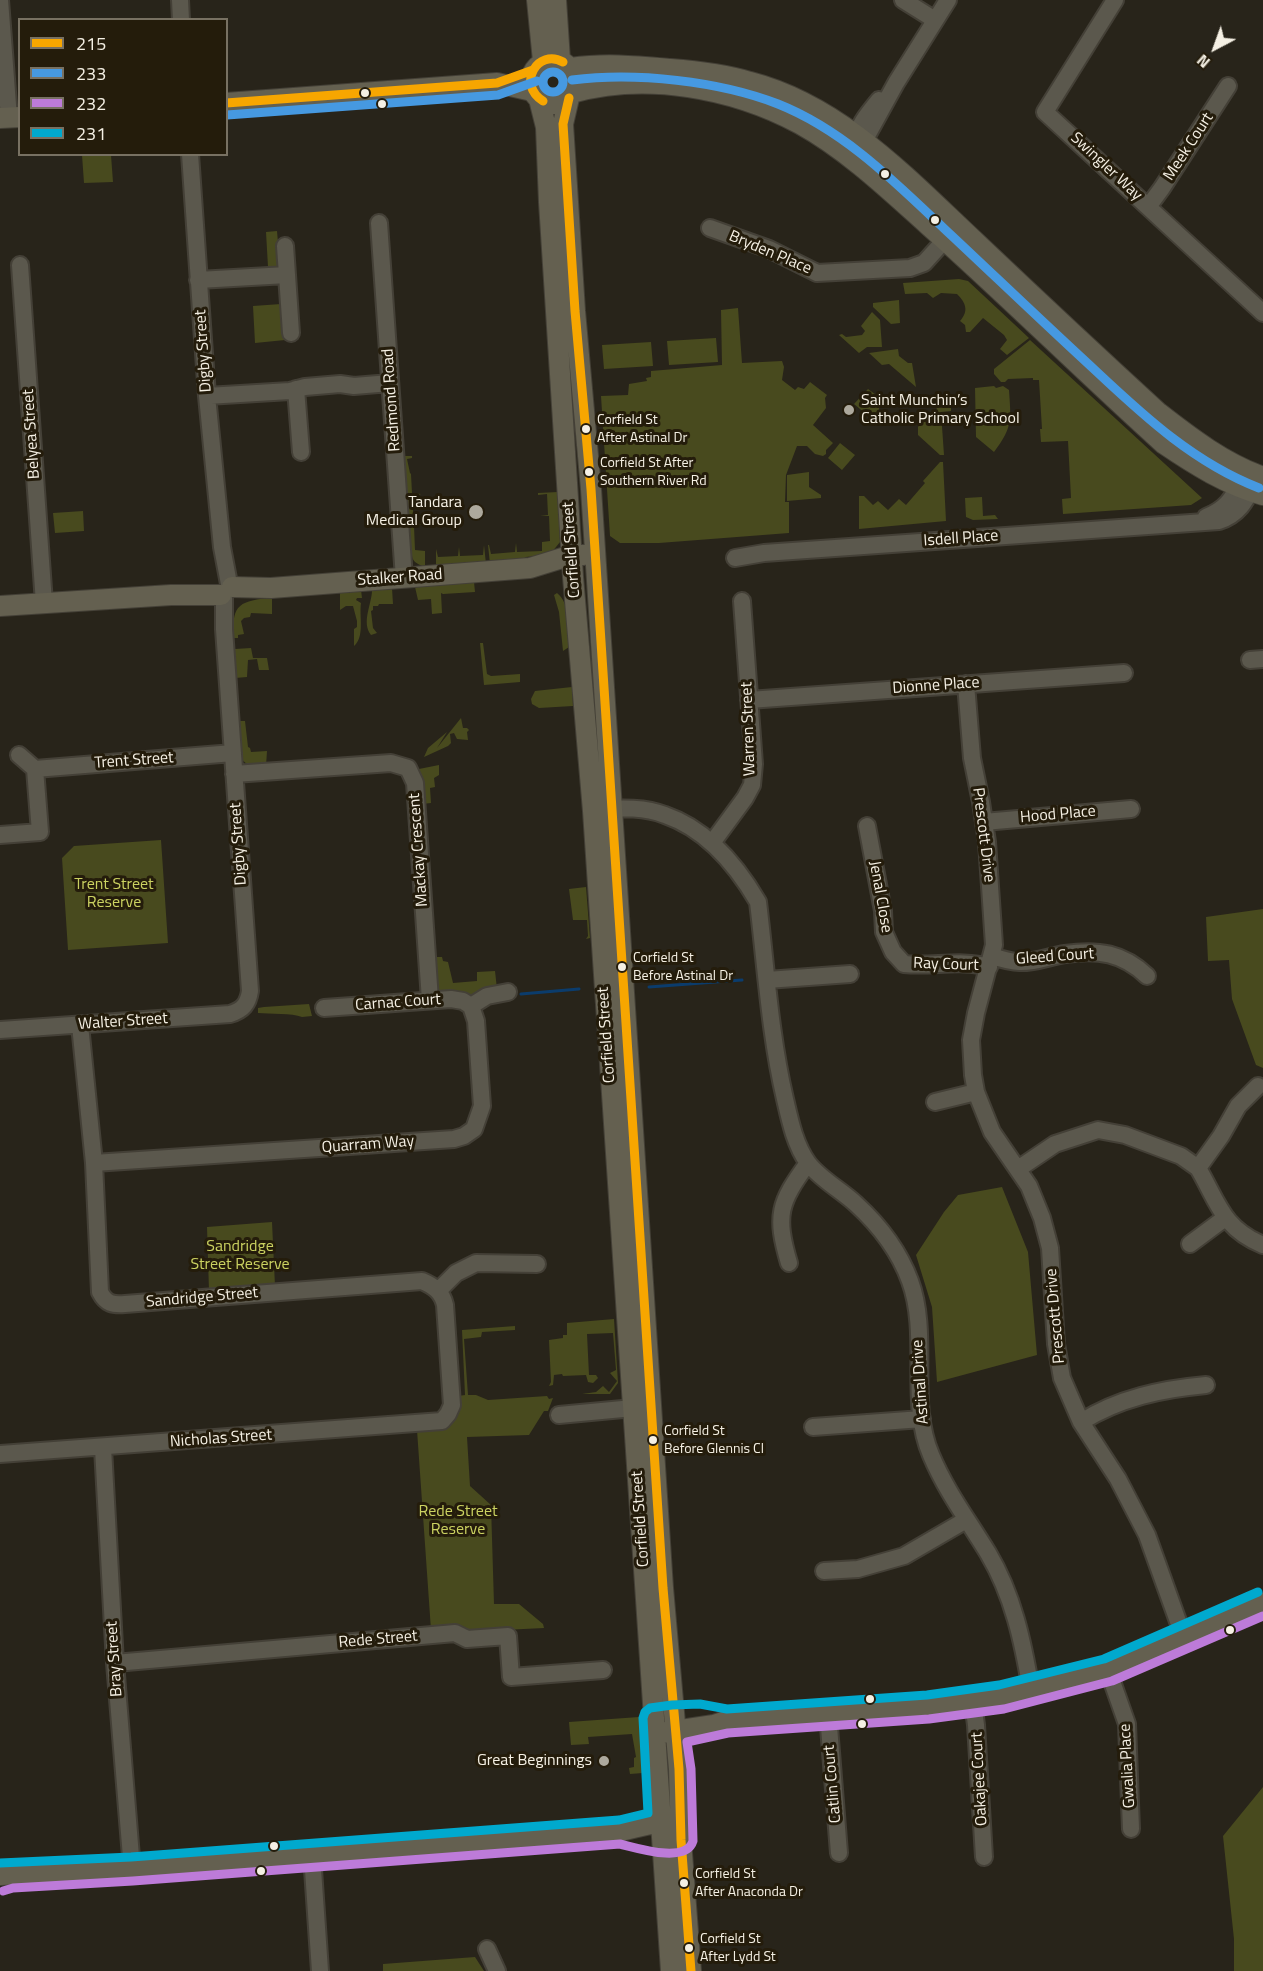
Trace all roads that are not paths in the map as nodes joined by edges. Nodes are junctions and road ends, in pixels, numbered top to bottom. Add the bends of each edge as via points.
1 (0, 0) edge
2 (180, 0) edge
3 (537, 0) edge
4 (556, 0) edge
5 (903, 0) edge
6 (948, 0) edge
7 (1115, 0) edge
8 (181, 18) edge
9 (935, 20) junction
10 (552, 65) junction
11 (497, 83) junction
12 (1228, 86) dead end
13 (536, 95) junction
14 (571, 95) junction
15 (228, 103) edge
16 (9, 118) edge
17 (815, 133) junction
18 (858, 136) junction
19 (190, 156) edge
20 (899, 199) junction
21 (1148, 207) junction
22 (379, 223) dead end
23 (710, 228) dead end
24 (952, 233) junction
25 (285, 246) dead end
26 (20, 265) dead end
27 (286, 275) junction
28 (198, 280) junction
29 (1263, 314) edge
30 (291, 333) dead end
31 (390, 383) junction
32 (296, 389) junction
33 (207, 396) junction
34 (301, 452) dead end
35 (1254, 483) edge
36 (595, 554) junction
37 (572, 555) junction
38 (735, 558) dead end
39 (530, 568) junction
40 (597, 576) junction
41 (573, 577) junction
42 (404, 578) junction
43 (226, 591) junction
44 (742, 601) dead end
45 (44, 603) junction
46 (0, 606) edge
47 (1124, 673) dead end
48 (966, 684) junction
49 (749, 700) junction
50 (233, 753) junction
51 (20, 755) dead end
52 (35, 769) junction
53 (234, 774) junction
54 (602, 809) junction
55 (1131, 809) dead end
56 (984, 822) junction
57 (867, 826) dead end
58 (40, 832) junction
59 (0, 835) edge
60 (54, 842) dead end
61 (712, 843) junction
62 (990, 962) junction
63 (904, 964) joint
64 (850, 974) dead end
65 (1147, 976) dead end
66 (768, 980) junction
67 (508, 992) dead end
68 (430, 1000) junction
69 (471, 1006) junction
70 (244, 1007) joint
71 (324, 1008) dead end
72 (80, 1025) junction
73 (0, 1030) edge
74 (1258, 1086) dead end
75 (976, 1092) junction
76 (935, 1102) dead end
77 (93, 1163) junction
78 (808, 1163) junction
79 (1198, 1168) junction
80 (1018, 1169) junction
81 (1225, 1218) junction
82 (1190, 1244) dead end
83 (1263, 1245) edge
84 (789, 1263) dead end
85 (537, 1264) dead end
86 (438, 1291) junction
87 (1206, 1385) dead end
88 (652, 1407) junction
89 (633, 1408) junction
90 (559, 1415) dead end
91 (922, 1419) junction
92 (1081, 1422) junction
93 (813, 1427) dead end
94 (103, 1448) junction
95 (0, 1454) edge
96 (966, 1520) junction
97 (824, 1571) dead end
98 (1263, 1603) edge
99 (1184, 1638) junction
100 (115, 1663) junction
101 (603, 1670) dead end
102 (1108, 1670) junction
103 (1031, 1690) junction
104 (973, 1702) junction
105 (828, 1714) junction
106 (665, 1725) junction
107 (1131, 1829) dead end
108 (671, 1831) junction
109 (839, 1853) dead end
110 (312, 1855) junction
111 (984, 1857) dead end
112 (132, 1869) junction
113 (4, 1877) edge
114 (487, 1949) dead end
115 (320, 1971) edge
116 (497, 1971) edge
117 (671, 1971) edge
118 (690, 1971) edge

1 - 16 street
2 - 8 street
3 - 10 main road
4 - 10 main road
5 - 9 street
6 - 9 street
7 - 21 street, Swingler Way via 1045,112
9 - 18 street via 896,83 862,120
10 - 11 main road
10 - 13 main road via 531,77
10 - 14 main road via 575,80
10 - 18 main road via 621,64 704,72 752,82 786,95
11 - 13 main road
11 - 15 main road
12 - 21 street, Meek Court
13 - 14 main road via 544,102 557,104
13 - 37 main road, Corfield Street via 546,127
14 - 17 main road via 622,83 685,87 764,108
14 - 36 main road, Corfield Street via 563,124
17 - 18 street via 837,139
17 - 20 main road
18 - 20 street via 860,150 888,177
18 - 24 main road via 911,181
19 - 28 street, Digby Street
20 - 24 main road
21 - 29 street, Swingler Way
22 - 31 street, Redmond Road
23 - 24 street, Bryden Place via 769,249 817,273 924,263
24 - 35 main road via 1164,444 1193,464
25 - 27 street
26 - 45 street, Belyea Street
27 - 28 street
27 - 30 street
28 - 33 street, Digby Street
31 - 32 street
31 - 42 street, Redmond Road
32 - 33 street
32 - 34 street
33 - 43 street, Digby Street via 222,547 220,565
35 - 38 street, Isdell Place via 1237,513 1219,521
36 - 37 main road, Stalker Road
36 - 40 main road, Corfield Street
37 - 39 main road, Stalker Road
37 - 41 main road, Corfield Street
39 - 41 main road, Stalker Road
39 - 42 main road, Stalker Road
40 - 41 main road, Stalker Road
40 - 54 main road, Corfield Street
41 - 54 main road, Corfield Street
42 - 43 main road, Stalker Road
43 - 45 main road, Stalker Road
43 - 50 street, Digby Street
44 - 49 street, Warren Street
45 - 46 main road, Stalker Road
47 - 48 street, Dionne Place
48 - 49 street, Dionne Place
48 - 56 street, Prescott Drive via 972,758
49 - 61 street, Warren Street via 752,785
50 - 52 street, Trent Street
50 - 53 street, Digby Street
51 - 52 street
52 - 58 street
53 - 68 street, Mackay Crescent via 392,763 408,768 415,783
53 - 70 street, Digby Street via 250,991
54 - 61 street, Astinal Drive via 640,809 666,815
54 - 88 main road, Corfield Street
54 - 89 main road, Corfield Street
55 - 56 street, Hood Place
56 - 62 street, Prescott Drive via 993,933
57 - 63 street, Jenal Close via 884,932
58 - 59 street
58 - 60 street
61 - 66 street, Astinal Drive via 758,902
62 - 63 street, Ray Court
62 - 65 street, Gleed Court via 1106,953 1126,959
62 - 75 street, Prescott Drive via 971,1040
64 - 66 street
66 - 78 street, Astinal Drive via 775,1057 792,1131
67 - 69 street via 481,998
68 - 69 street, Carnac Court via 451,999
68 - 71 street, Carnac Court
69 - 77 street, Quarram Way via 476,1021 482,1106 474,1129 464,1136
70 - 72 street, Walter Street via 230,1014
72 - 73 street, Walter Street
72 - 77 street, Sandridge Street
74 - 79 street via 1238,1106
75 - 76 street
75 - 80 street, Prescott Drive via 992,1132
77 - 86 street, Sandridge Street via 100,1292 109,1304 413,1281 431,1284
78 - 84 street via 789,1190 781,1213 780,1234
78 - 91 street, Astinal Drive via 881,1230 911,1283
79 - 80 street via 1181,1156 1125,1135 1098,1130 1055,1144
79 - 81 street
80 - 92 street, Prescott Drive via 1042,1218 1050,1248 1062,1378
81 - 82 street
81 - 83 street via 1248,1239
85 - 86 street via 476,1263 456,1273
86 - 94 street, Nicholas Street via 445,1305 452,1405 442,1421
87 - 92 street via 1143,1395
88 - 89 street
88 - 106 main road, Corfield Street
89 - 90 street
89 - 106 main road, Corfield Street
91 - 93 street
91 - 96 street, Astinal Drive via 929,1451 942,1482
92 - 99 street, Prescott Drive via 1118,1479 1147,1535
94 - 95 street, Nicholas Street
94 - 100 street, Bray Street
96 - 97 street via 904,1557 858,1569
96 - 103 street, Astinal Drive via 1006,1590 1023,1640
98 - 99 main road
99 - 102 main road
100 - 101 street, Rede Street via 455,1633 467,1639 508,1636 511,1677
100 - 112 street, Bray Street
102 - 103 main road
102 - 107 street, Gwalia Place via 1127,1724
103 - 104 main road
104 - 105 main road
104 - 111 street, Oakajee Court
105 - 106 main road via 726,1721 687,1715
105 - 109 street, Catlin Court
106 - 108 main road, Corfield Street via 679,1769
108 - 110 main road
108 - 117 main road, Corfield Street
108 - 118 main road, Corfield Street
110 - 112 main road
110 - 115 street
112 - 113 main road
114 - 116 street

